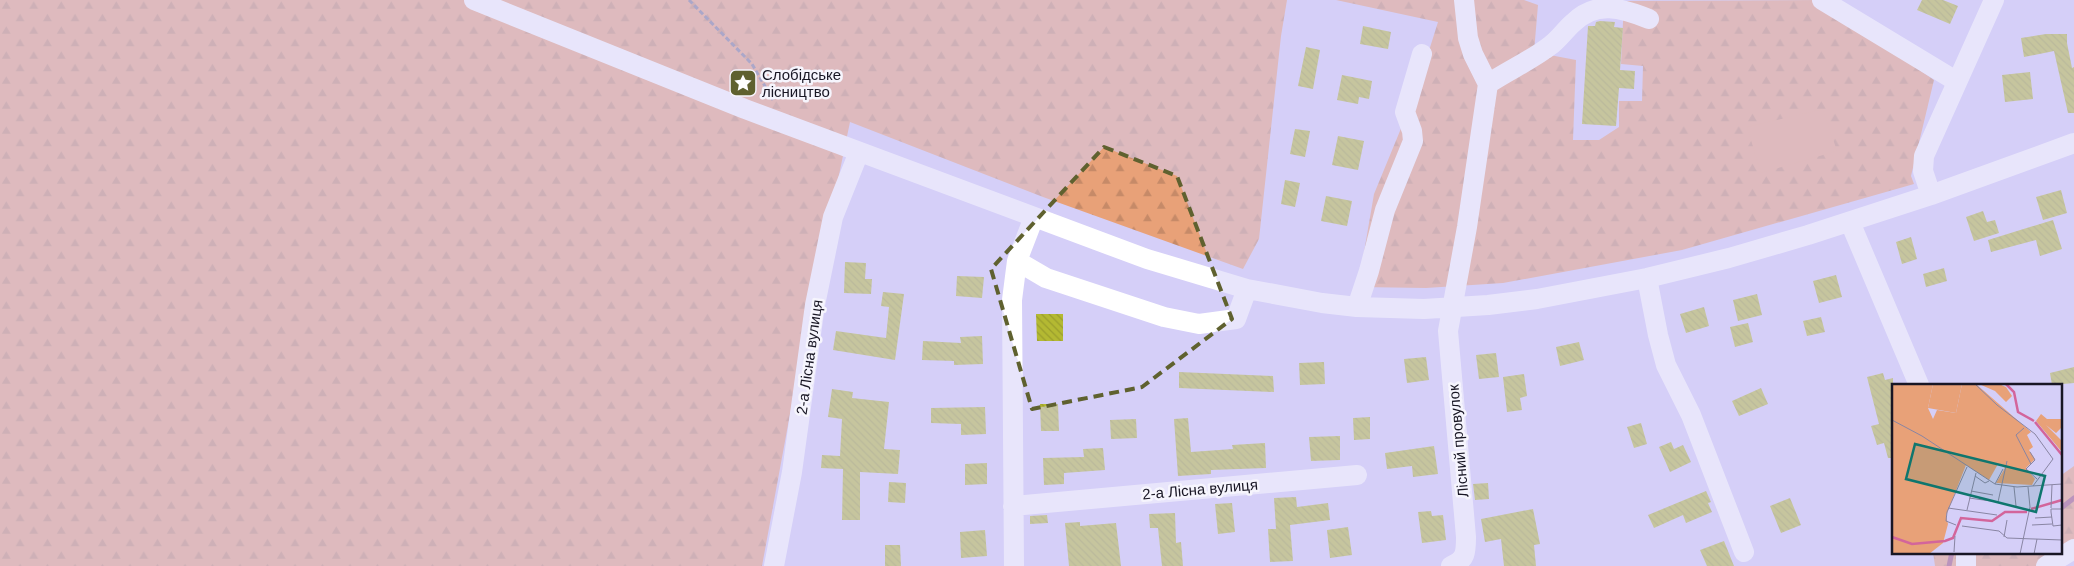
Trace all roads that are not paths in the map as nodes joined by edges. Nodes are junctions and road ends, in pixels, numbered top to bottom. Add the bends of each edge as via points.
1 (474, 0) edge
2 (1464, 0) edge
3 (1822, 0) edge
4 (1994, 0) edge
5 (1649, 19) dead end
6 (1422, 54) dead end
7 (1956, 81) junction
8 (1488, 84) junction
9 (2074, 143) edge
10 (859, 152) junction
11 (1931, 194) junction
12 (1034, 217) junction
13 (1850, 222) junction
14 (1017, 261) junction
15 (1647, 278) junction
16 (1248, 289) junction
17 (1357, 307) junction
18 (1452, 308) junction
19 (1919, 384) edge
20 (1357, 475) dead end
21 (1013, 506) junction
22 (2074, 549) edge
23 (1744, 552) dead end
24 (774, 566) edge
25 (1014, 566) edge
26 (1451, 566) edge
27 (2046, 566) edge

1 - 10 street
2 - 8 street via 1468,38
3 - 7 street
4 - 7 street
5 - 8 street via 1607,7 1589,11 1552,44
6 - 17 street via 1405,112 1413,141 1385,210
7 - 11 street via 1924,156 1923,171
8 - 18 street via 1468,227
9 - 11 street
10 - 12 street
10 - 24 street, 2-а Лісна вулиця via 836,205 826,251
11 - 13 street
12 - 14 street
12 - 16 street via 1147,259
13 - 15 street via 1729,258
13 - 19 street
14 - 16 street via 1046,278 1164,317 1199,324 1236,319
14 - 21 street via 1012,300
15 - 18 street via 1512,302
15 - 23 street via 1666,365 1691,415
16 - 17 street
17 - 18 street
18 - 26 street, Лісний провулок via 1449,343 1466,538 1465,556
20 - 21 street, 2-а Лісна вулиця
21 - 25 street
22 - 27 street

